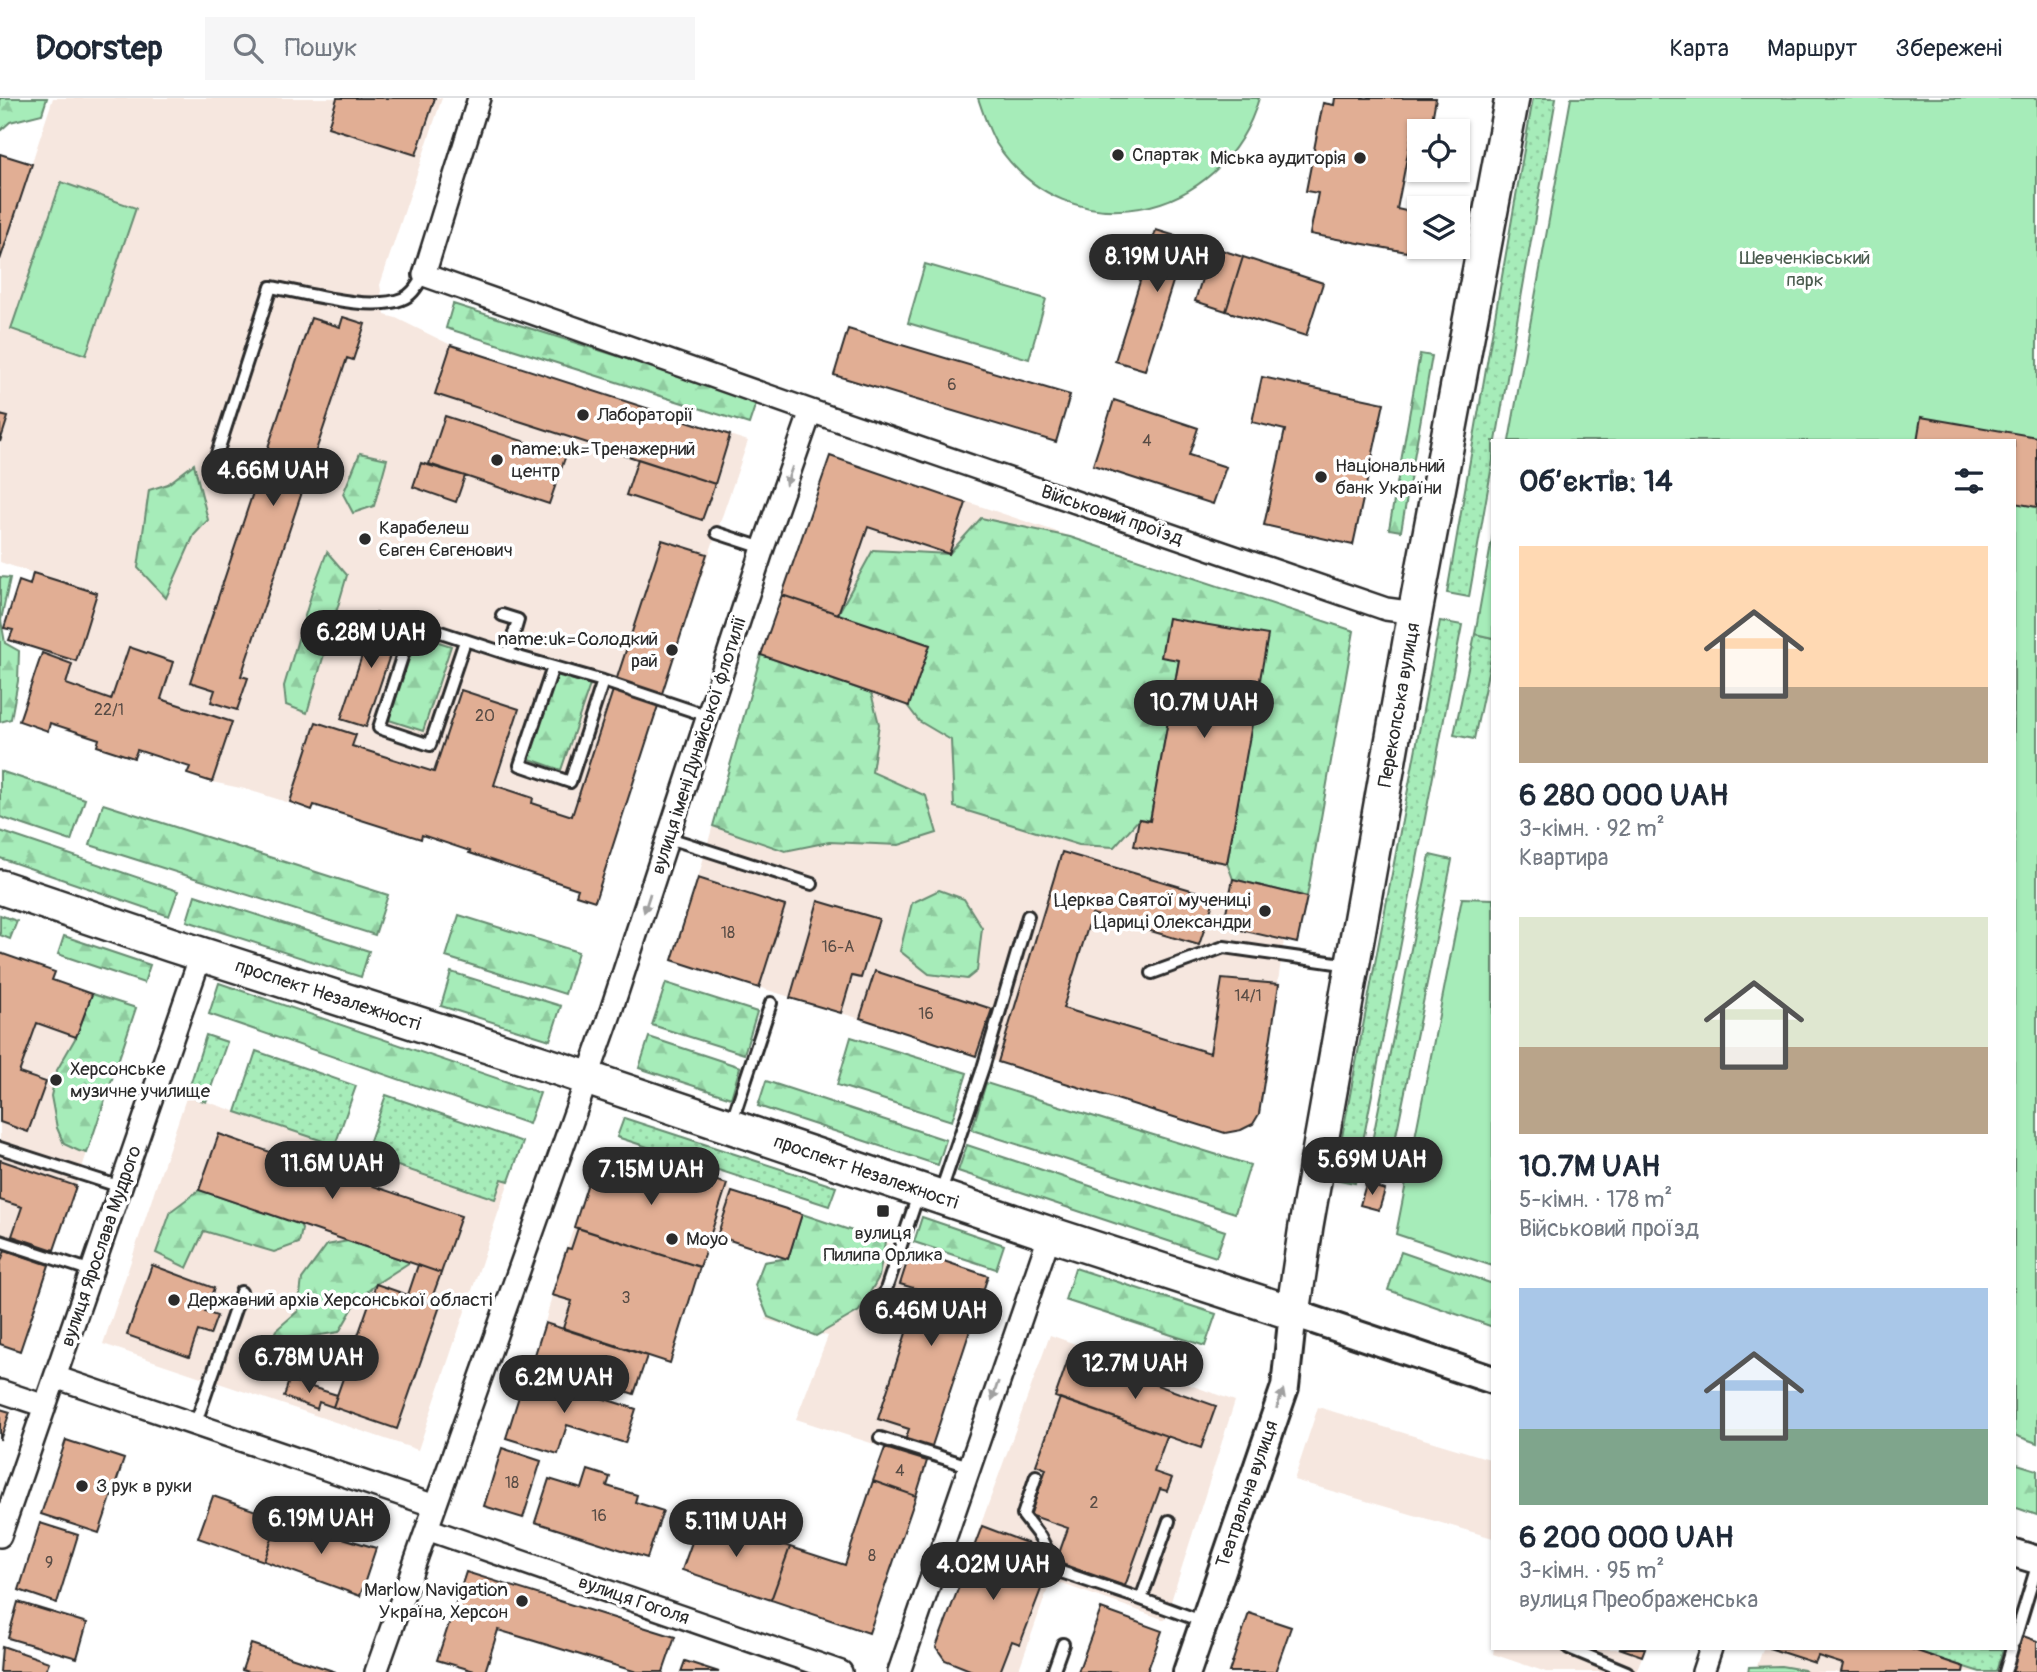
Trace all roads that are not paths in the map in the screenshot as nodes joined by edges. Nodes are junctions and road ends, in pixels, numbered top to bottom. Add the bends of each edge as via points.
1 (479, 98) edge
2 (1512, 98) edge
3 (424, 275) junction
4 (811, 411) junction
5 (216, 457) dead end
6 (717, 533) dead end
7 (763, 548) junction
8 (1415, 613) junction
9 (502, 615) dead end
10 (465, 641) junction
11 (508, 654) junction
12 (553, 667) junction
13 (603, 681) junction
14 (708, 716) junction
15 (668, 838) junction
16 (812, 884) dead end
17 (0, 887) edge
18 (1028, 916) dead end
19 (201, 955) junction
20 (1353, 965) junction
21 (1152, 973) dead end
22 (771, 1003) dead end
23 (586, 1079) junction
24 (730, 1127) junction
25 (0, 1148) edge
26 (121, 1187) junction
27 (930, 1193) junction
28 (1050, 1234) junction
29 (0, 1241) edge
30 (92, 1271) junction
31 (242, 1292) dead end
32 (1293, 1313) junction
33 (876, 1319) dead end
34 (55, 1377) junction
35 (1491, 1379) edge
36 (0, 1391) edge
37 (45, 1406) junction
38 (195, 1425) junction
39 (880, 1438) dead end
40 (969, 1466) junction
41 (1036, 1476) dead end
42 (435, 1506) junction
43 (1169, 1521) dead end
44 (427, 1529) junction
45 (0, 1536) edge
46 (2016, 1554) edge
47 (2037, 1560) edge
48 (2037, 1566) edge
49 (1141, 1600) junction
50 (1204, 1622) junction
51 (2016, 1635) edge
52 (1063, 1644) dead end
53 (1574, 1650) edge
54 (1710, 1650) edge
55 (2011, 1650) edge
56 (376, 1672) edge
57 (841, 1672) edge
58 (899, 1672) edge
59 (1053, 1672) edge
60 (1187, 1672) edge
61 (1627, 1672) edge
62 (1703, 1672) edge
63 (2005, 1672) edge

1 - 3 street
2 - 8 main road, Перекопська вулиця
3 - 4 street, Військовий проїзд
3 - 5 lane via 402,299 369,305 271,287
4 -> 7 street, вулиця імені Дунайської флотилії
4 - 8 street, Військовий проїзд via 1386,610
6 - 7 lane
7 - 14 street, вулиця імені Дунайської флотилії
8 - 20 main road, Перекопська вулиця
9 - 11 lane via 518,620
10 - 10 lane via 413,623 379,728 430,745
10 - 11 lane
11 - 12 lane
12 - 13 lane
12 - 13 lane via 520,765 570,782
13 - 14 lane
14 - 15 street, вулиця імені Дунайської флотилії
15 - 16 lane
15 -> 23 street, вулиця імені Дунайської флотилії
17 - 19 main road, проспект Незалежності
18 - 27 lane via 983,1068
19 - 23 main road, проспект Незалежності
19 - 26 street, вулиця Ярослава Мудрого
20 - 21 lane via 1224,947
20 - 32 main road, Перекопська вулиця
22 - 24 lane
23 - 24 main road, проспект Незалежності
23 - 42 street, вулиця імені Дунайської флотилії
24 - 27 main road, проспект Незалежності
25 - 26 lane
26 - 30 street, вулиця Ярослава Мудрого
27 - 28 main road, проспект Незалежності
27 - 33 lane
28 - 32 main road, проспект Незалежності
28 -> 40 street
29 - 30 lane
30 - 34 street, вулиця Ярослава Мудрого
31 - 38 lane
32 - 35 street, проспект Незалежності
50 -> 32 street, Театральна вулиця via 1284,1387
34 - 37 street, вулиця Ярослава Мудрого
34 - 38 street
36 - 37 street
37 - 45 street, вулиця Ярослава Мудрого
38 - 42 street
39 - 40 lane
40 - 58 street
41 - 49 lane via 1023,1515 1058,1571
42 - 44 street, вулиця імені Дунайської флотилії
43 - 49 lane
44 - 56 street, вулиця імені Дунайської флотилії
44 - 57 street, вулиця Гоголя
46 - 47 street
48 - 51 lane
49 - 50 lane
50 - 60 street, Театральна вулиця
52 - 59 lane
53 - 61 lane
54 - 62 street
55 - 63 lane

